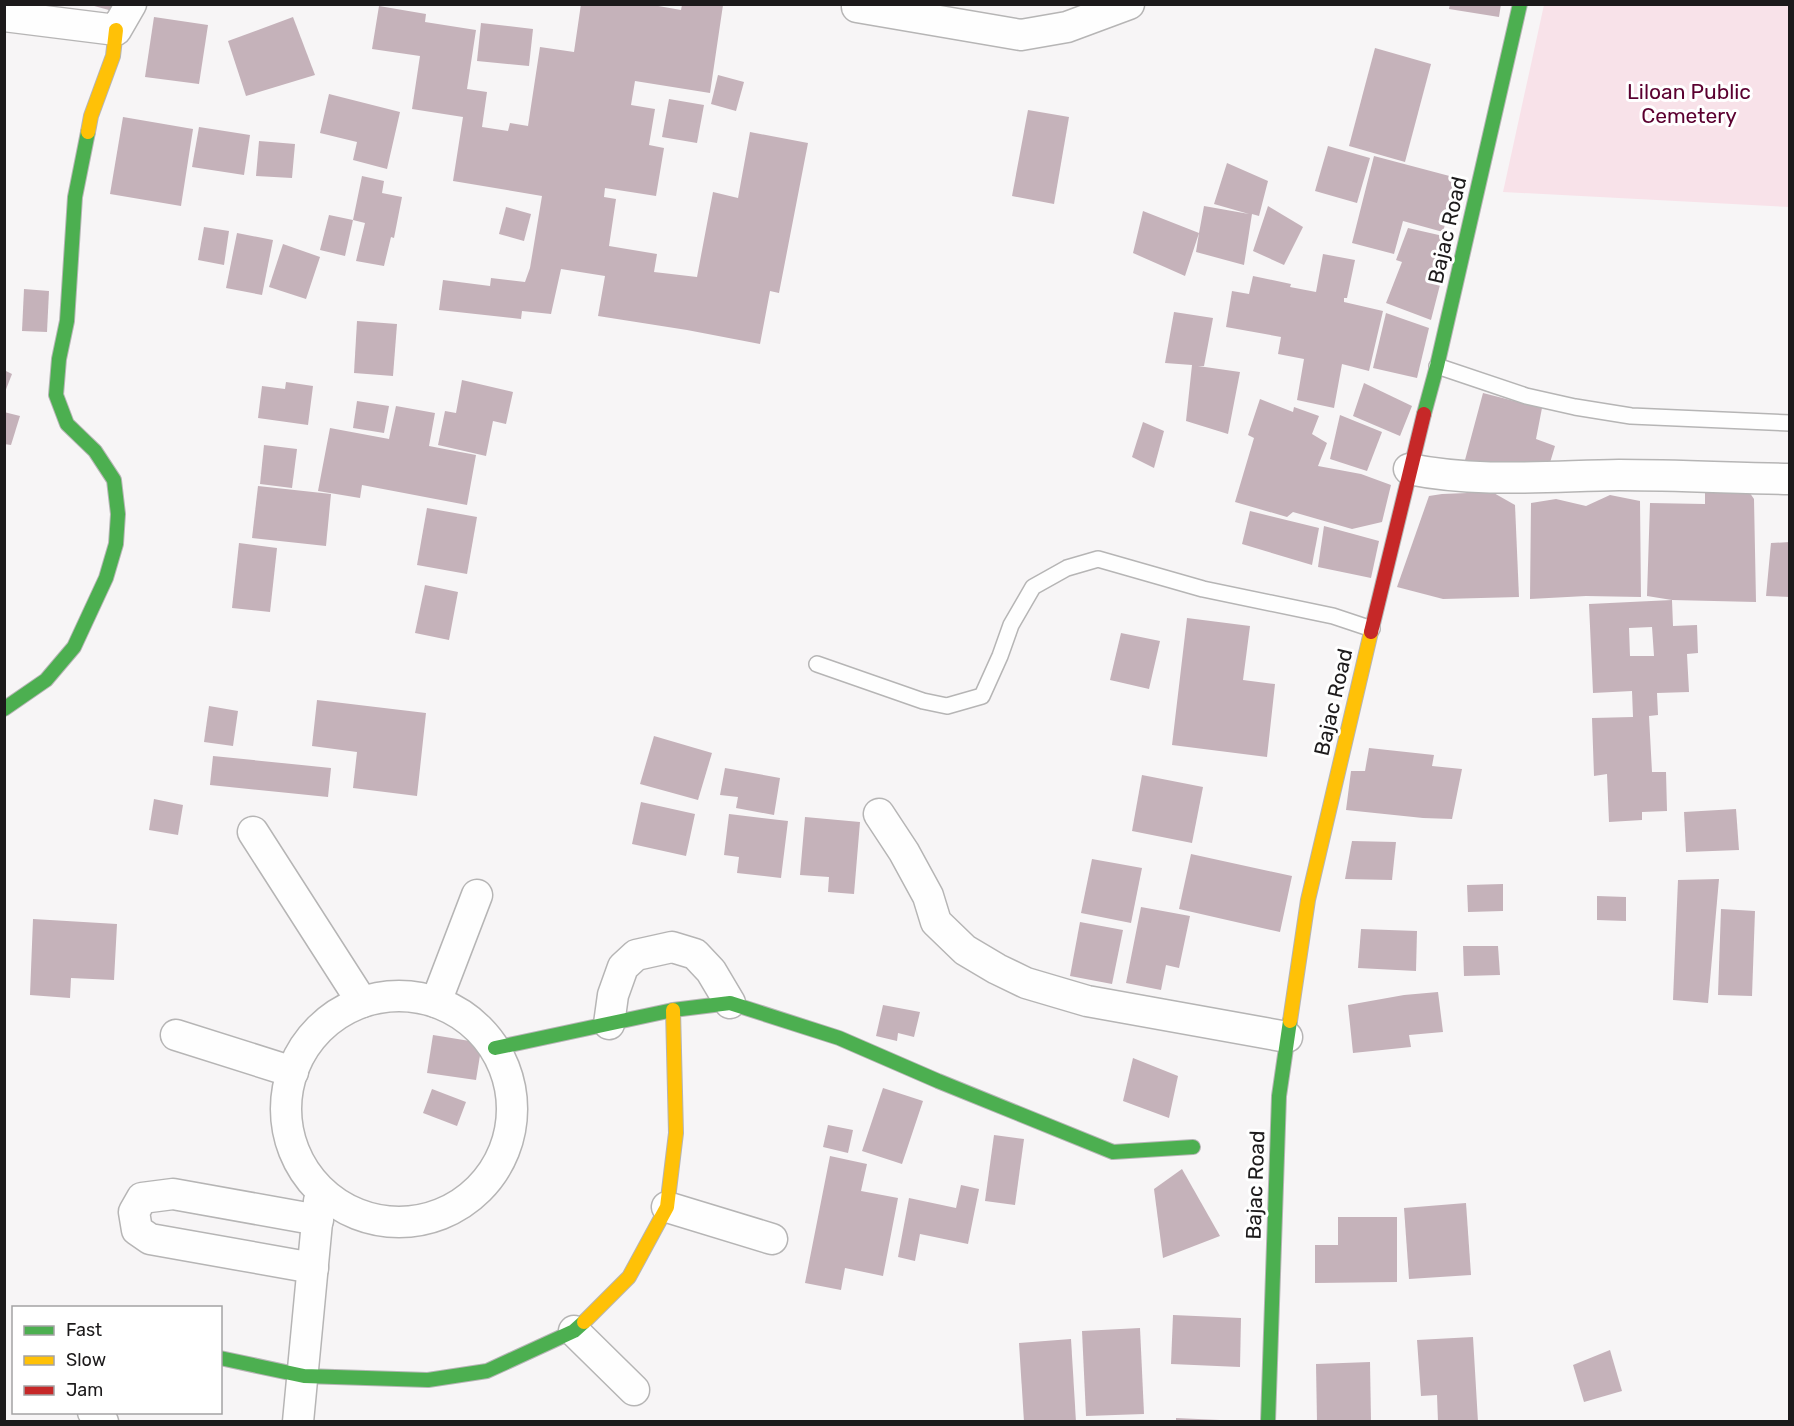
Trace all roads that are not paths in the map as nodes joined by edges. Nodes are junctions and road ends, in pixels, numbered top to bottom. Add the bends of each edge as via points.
1 (131, 4) edge
2 (1129, 4) edge
3 (1520, 4) edge
4 (857, 8) dead end
5 (4, 16) edge
6 (116, 30) junction
7 (1437, 366) junction
8 (1790, 423) edge
9 (1408, 469) junction
10 (1790, 479) edge
11 (1372, 629) junction
12 (817, 664) dead end
13 (4, 709) edge
14 (879, 814) dead end
15 (254, 832) dead end
16 (477, 895) dead end
17 (362, 1002) junction
18 (436, 1002) junction
19 (730, 1003) junction
20 (673, 1010) junction
21 (609, 1024) junction
22 (176, 1035) dead end
23 (1287, 1037) junction
24 (495, 1048) junction
25 (292, 1072) junction
26 (1193, 1147) dead end
27 (320, 1189) junction
28 (667, 1207) junction
29 (318, 1220) junction
30 (772, 1239) dead end
31 (313, 1268) junction
32 (574, 1331) junction
33 (222, 1358) edge
34 (304, 1376) junction
35 (633, 1390) dead end
36 (298, 1422) edge
37 (1268, 1422) edge

1 - 6 street
2 - 4 street via 1067,27 1021,35
3 - 7 street, Bajac Road
5 - 6 street
6 - 13 street via 113,56 91,116 75,196 67,321 56,395 67,424 95,451 114,480 116,544 106,578 74,647 46,680
7 - 8 lane via 1526,396 1575,407 1631,416
7 - 9 street, Bajac Road
9 - 10 street via 1443,476 1516,478 1621,475
9 - 11 street, Bajac Road
11 - 12 lane via 1333,616 1203,589 1098,559 1067,568 1033,587 1011,625 982,696 947,706
11 - 23 street, Bajac Road via 1308,900
14 - 23 street via 928,896 936,922 965,950 997,969 1026,983 1088,1001
15 - 17 street
16 - 18 street
17 - 18 street via 386,996 411,996
17 - 25 street via 319,1029
18 - 24 street via 465,1018
19 - 20 street
19 - 21 street via 711,971 695,954 672,947 636,955 623,967 613,995
19 - 26 street via 839,1038 1113,1152
20 - 21 street
20 - 28 street via 676,1133
21 - 24 street
22 - 25 street
23 - 37 street, Bajac Road via 1279,1096
24 - 27 street via 506,1071 511,1122 506,1146 480,1189 437,1216 387,1222 340,1205
25 - 27 street via 287,1097 293,1146 304,1170
27 - 29 street
28 - 30 street
28 - 32 street via 629,1277
29 - 31 street
29 - 31 street via 173,1194 142,1198 134,1212 137,1230 150,1239
31 - 34 street
32 - 34 street via 487,1371 428,1380
32 - 35 street
33 - 34 street
34 - 36 street

